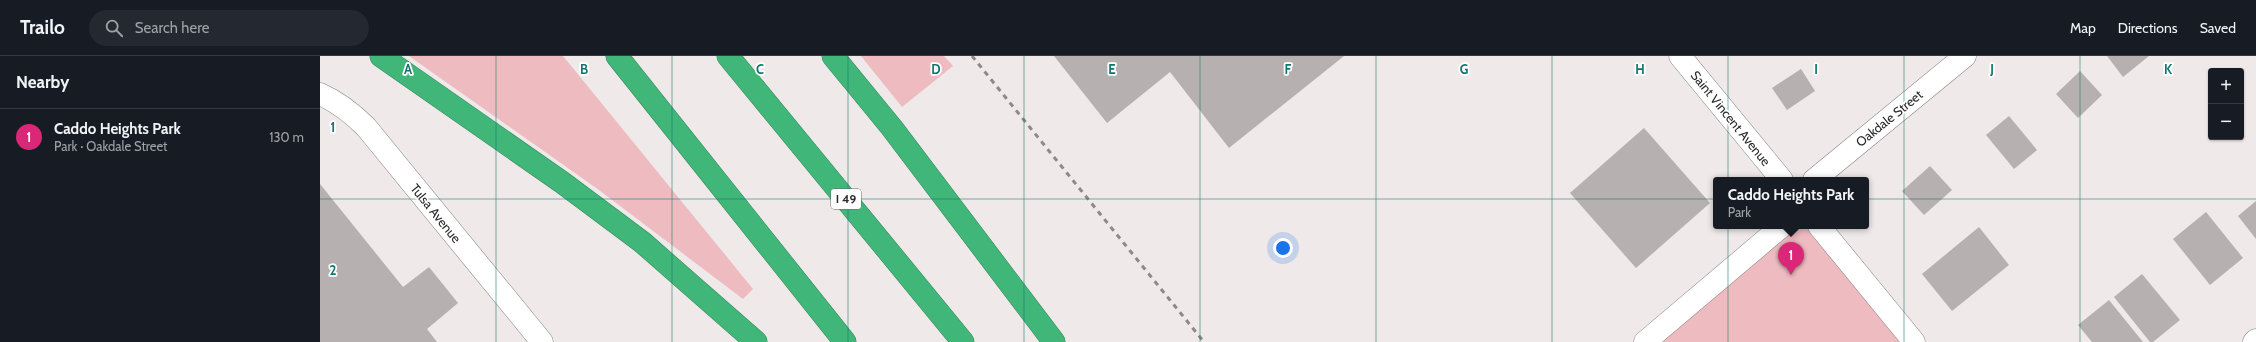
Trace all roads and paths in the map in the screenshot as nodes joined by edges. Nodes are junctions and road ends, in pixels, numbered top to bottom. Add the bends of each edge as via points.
1 (381, 56) edge
2 (617, 56) edge
3 (728, 56) edge
4 (833, 56) edge
5 (1680, 56) edge
6 (1965, 56) edge
7 (320, 94) edge
8 (1780, 177) edge
9 (1818, 177) edge
10 (1778, 229) edge
11 (1821, 229) edge
12 (542, 342) edge
13 (756, 342) edge
14 (845, 342) edge
15 (963, 342) edge
16 (1054, 342) edge
17 (1645, 342) edge
18 (1914, 342) edge

1 - 13 highway via 563,183 642,242
2 - 14 highway
3 - 15 highway, I 49
4 - 16 highway via 892,128
5 - 8 street, Saint Vincent Avenue
6 - 9 street, Oakdale Street
7 - 12 street, Tulsa Avenue via 350,112 366,127
10 - 17 street
11 - 18 street

